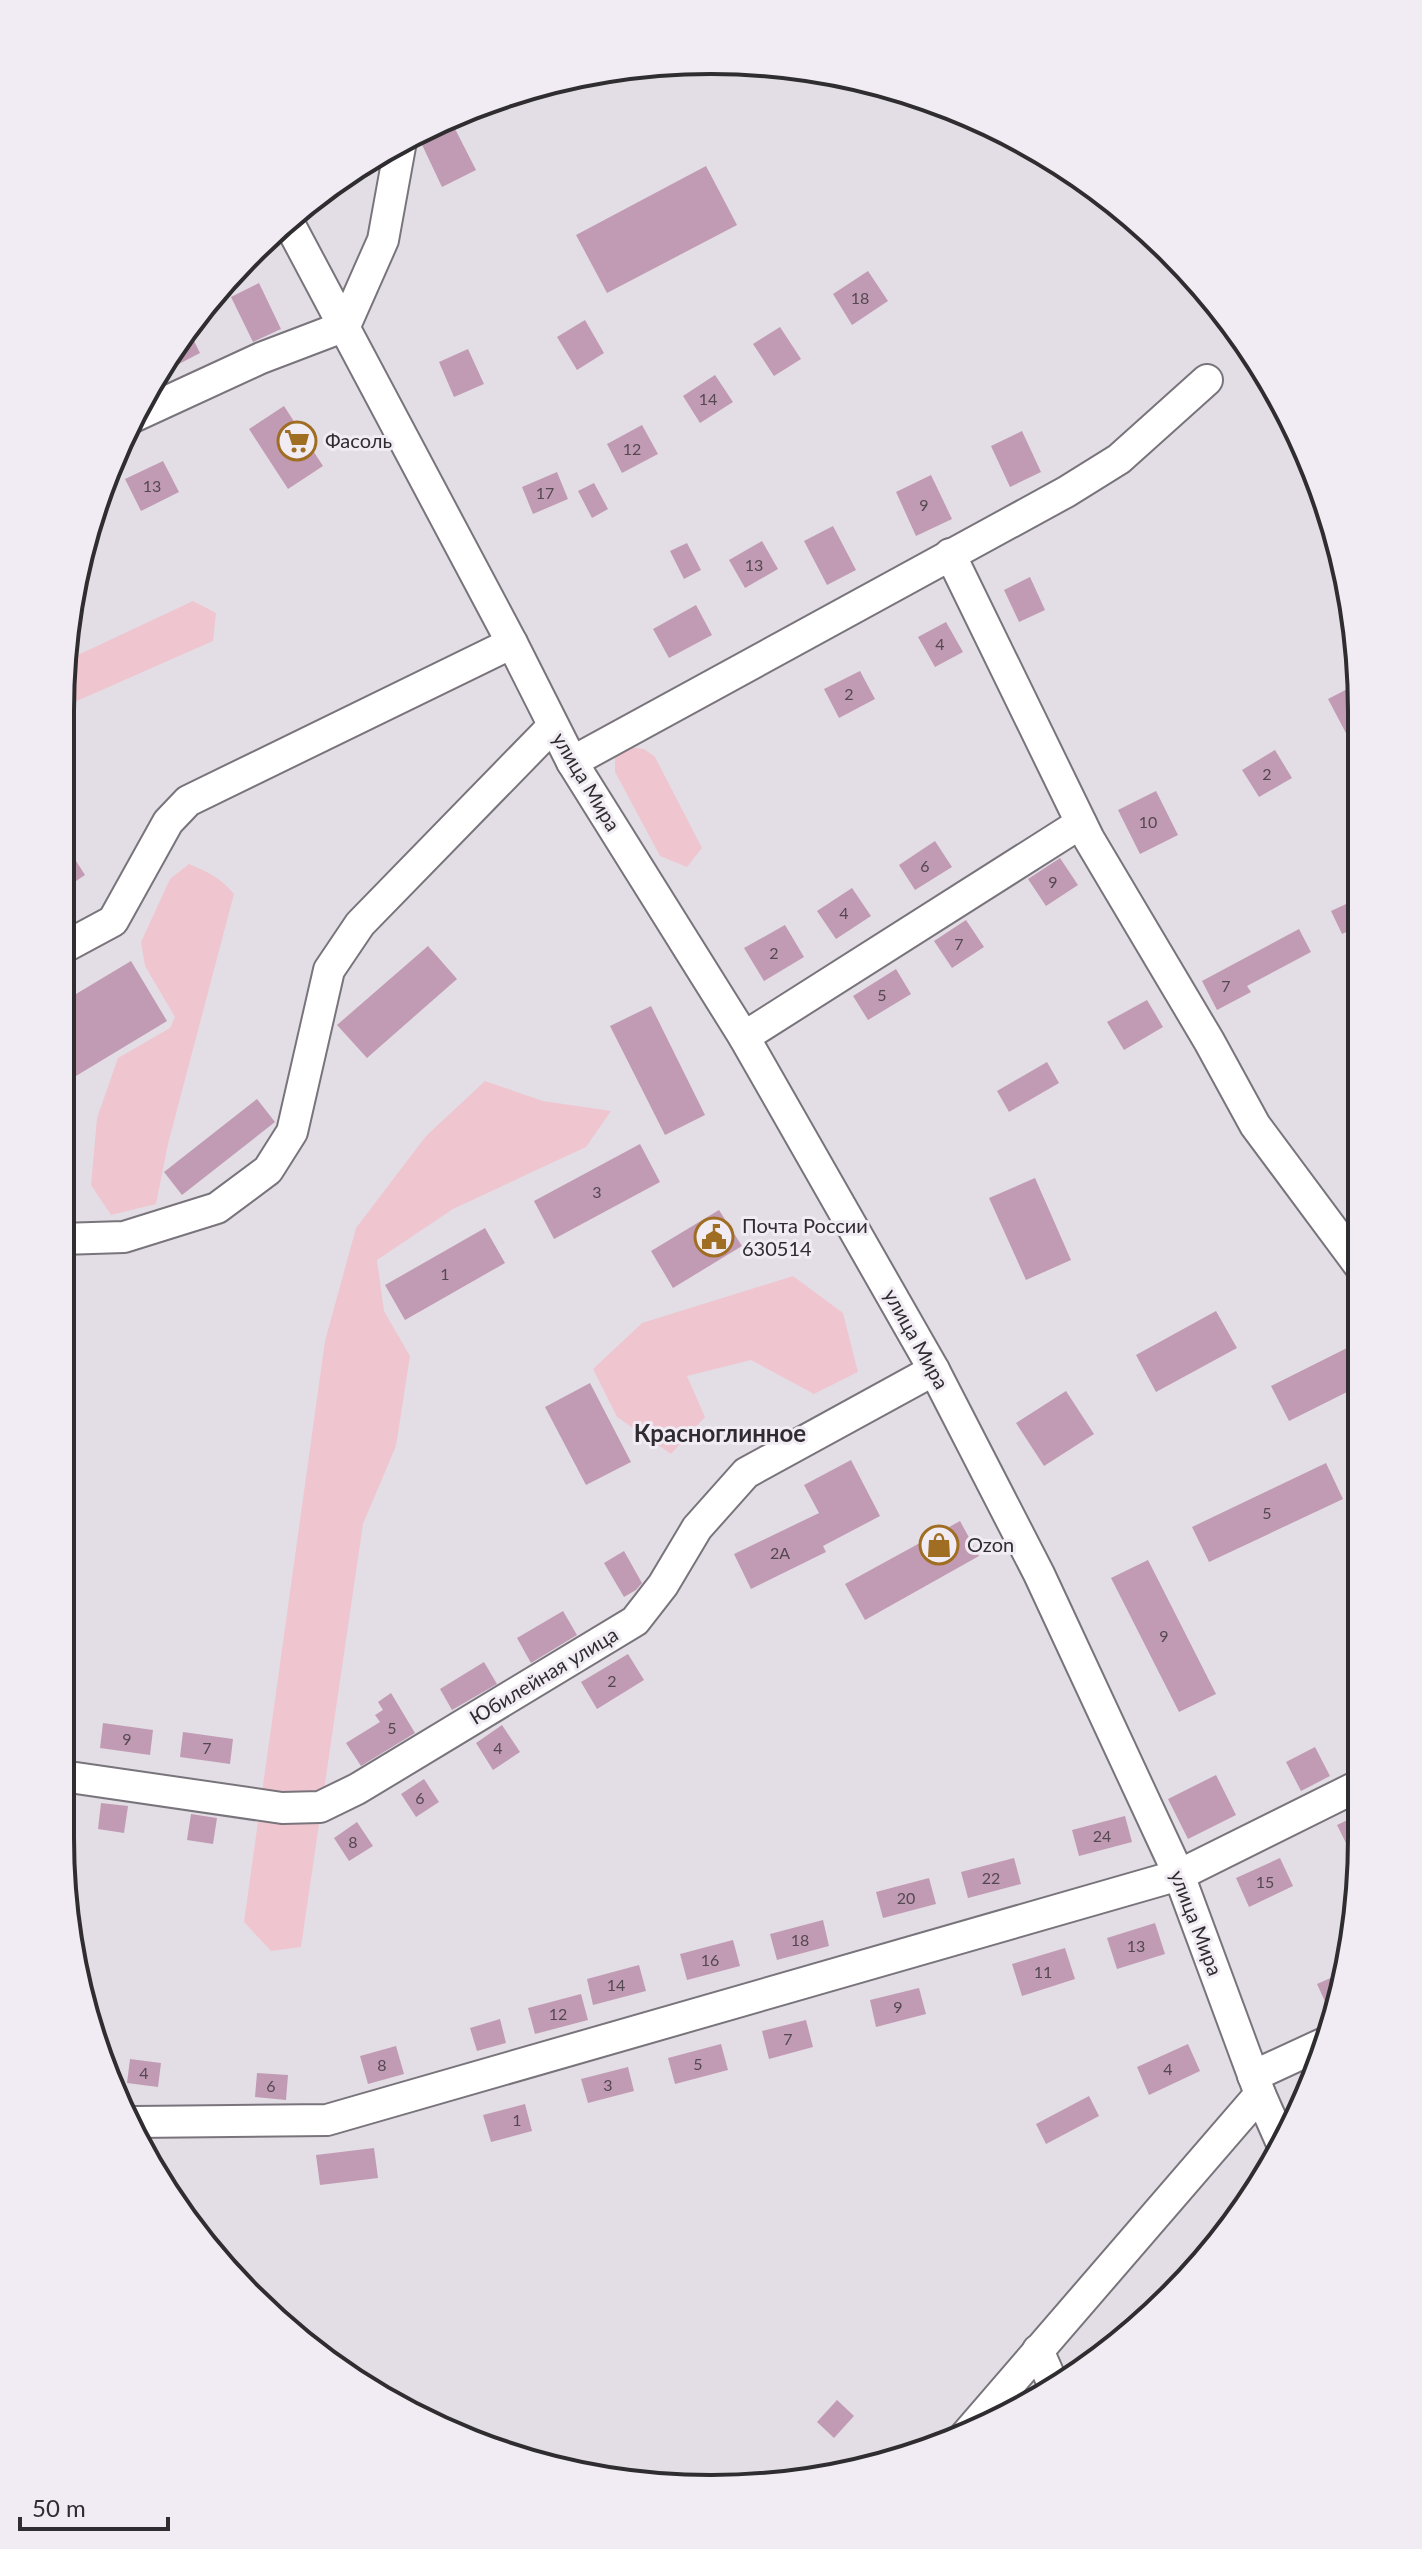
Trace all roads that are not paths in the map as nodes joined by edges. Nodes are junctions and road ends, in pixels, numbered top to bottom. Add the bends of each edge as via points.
1 (398, 156) edge
2 (293, 231) edge
3 (345, 326) junction
4 (1207, 380) dead end
5 (150, 409) edge
6 (950, 554) junction
7 (512, 643) junction
8 (553, 726) junction
9 (572, 762) junction
10 (1081, 823) junction
11 (74, 942) edge
12 (744, 1037) junction
13 (74, 1239) edge
14 (1348, 1250) edge
15 (934, 1370) junction
16 (76, 1778) dead end
17 (1348, 1791) edge
18 (1179, 1875) junction
19 (1311, 2052) edge
20 (1256, 2085) junction
21 (141, 2122) edge
22 (1276, 2131) edge
23 (1038, 2350) junction
24 (1050, 2377) edge
25 (984, 2413) edge

1 - 3 street via 383,240
2 - 3 street, улица Мира
3 - 5 street
3 - 7 street, улица Мира
4 - 6 street via 1119,459
6 - 9 street
6 - 10 street
7 - 8 street, улица Мира
7 - 11 street via 188,801 168,822 113,921
8 - 9 street, улица Мира
8 - 13 street via 360,924 329,970 292,1132 268,1170 217,1208 124,1237
9 - 12 street, улица Мира
10 - 12 street
10 - 14 street via 1255,1125
12 - 15 street, улица Мира
15 - 16 street, Юбилейная улица via 746,1473 697,1528 635,1621 320,1807 282,1808
15 - 18 street, улица Мира via 1039,1574
17 - 18 street
18 - 20 street, улица Мира
18 - 21 street via 327,2120
19 - 20 street
20 - 22 street, улица Мира
20 - 23 street
23 - 24 street
23 - 25 street

